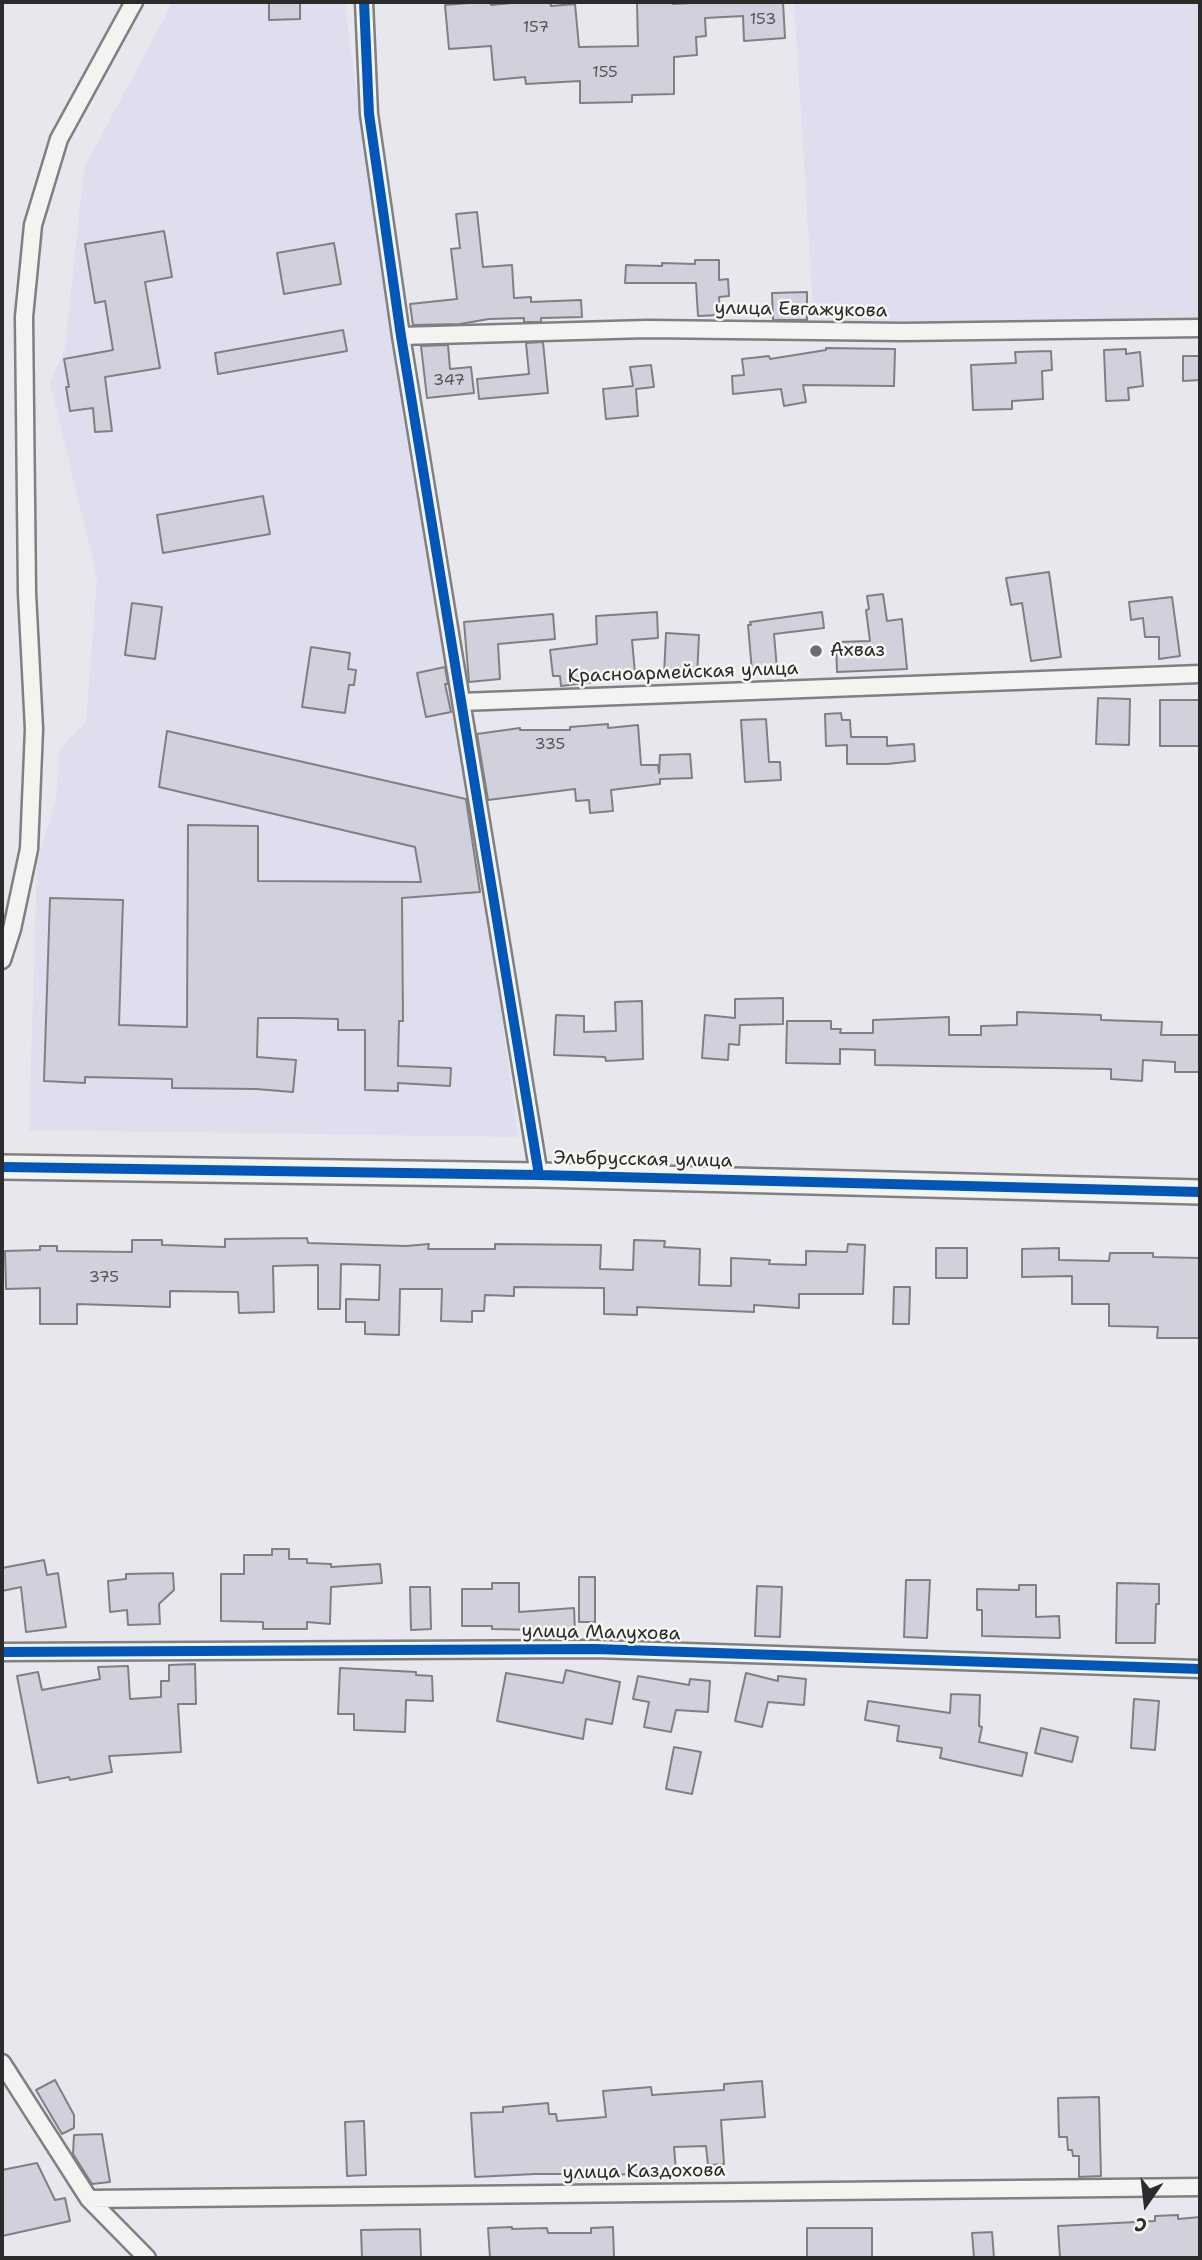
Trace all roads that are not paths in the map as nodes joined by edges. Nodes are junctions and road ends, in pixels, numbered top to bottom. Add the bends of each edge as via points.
1 (134, 2) edge
2 (364, 2) edge
3 (1200, 327) edge
4 (401, 337) junction
5 (1200, 674) edge
6 (461, 702) junction
7 (2, 960) edge
8 (2, 1167) edge
9 (539, 1175) junction
10 (1200, 1192) edge
11 (2, 1652) edge
12 (1200, 1669) edge
13 (2, 2063) edge
14 (1200, 2187) edge
15 (89, 2199) junction
16 (147, 2258) edge

1 - 7 street via 59,139 33,225 24,317 34,729 29,849
2 - 4 street via 369,114
3 - 4 street, улица Евгажукова via 903,332 648,329
4 - 6 street
5 - 6 street, Красноармейская улица
6 - 9 street
8 - 9 street, Эльбрусская улица
9 - 10 street, Эльбрусская улица
11 - 12 street, улица Малухова via 595,1649
13 - 15 street
14 - 15 street, улица Каздохова
15 - 16 street

